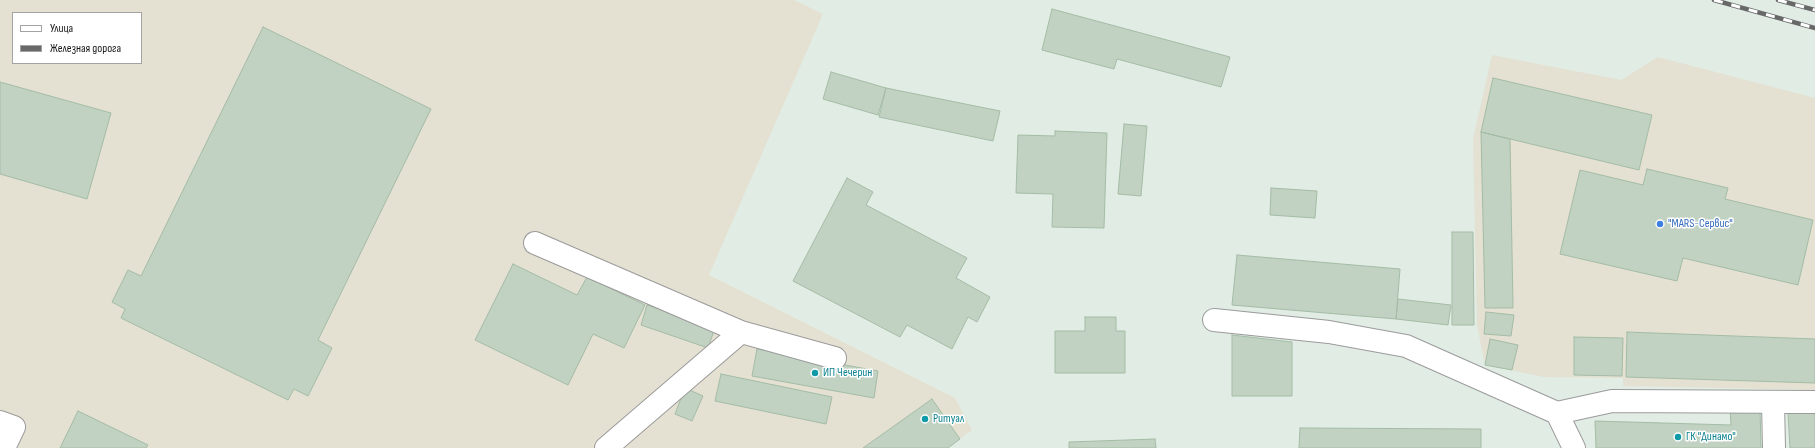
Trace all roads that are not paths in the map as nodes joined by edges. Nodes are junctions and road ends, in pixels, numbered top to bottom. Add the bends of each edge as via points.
1 (535, 243) dead end
2 (1214, 320) dead end
3 (741, 332) junction
4 (835, 358) dead end
5 (1772, 402) junction
6 (1815, 402) edge
7 (1557, 413) junction
8 (0, 422) edge
9 (4, 448) edge
10 (606, 448) edge
11 (1574, 448) edge
12 (1774, 448) edge

1 - 3 street
2 - 7 street via 1329,332 1406,346
3 - 4 street
3 - 10 street
5 - 6 street
5 - 7 street via 1612,401
5 - 12 street
7 - 11 street
8 - 9 street via 14,427

